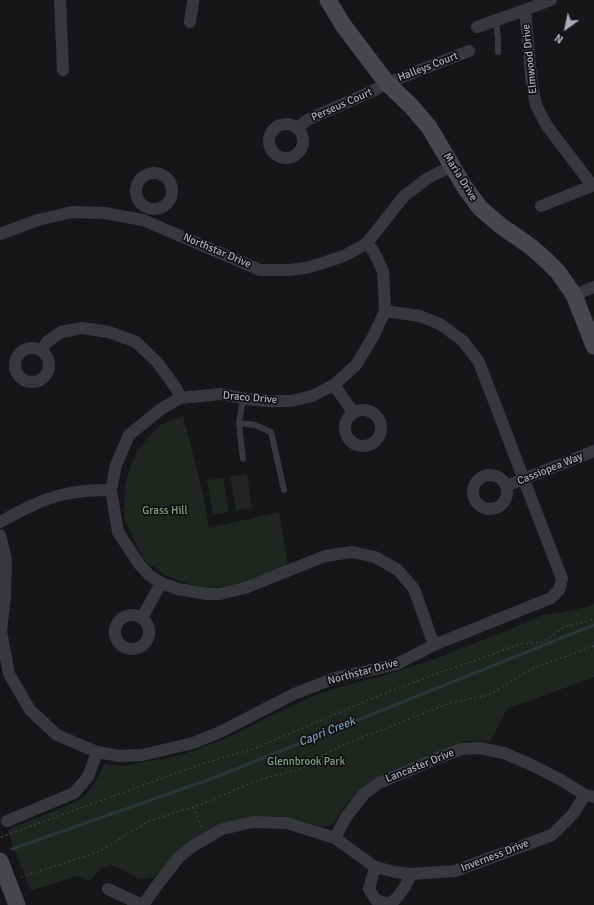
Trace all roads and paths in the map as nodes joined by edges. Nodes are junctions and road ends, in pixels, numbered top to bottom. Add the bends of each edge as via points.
1 (60, 0) edge
2 (193, 0) edge
3 (328, 0) edge
4 (551, 0) edge
5 (525, 10) junction
6 (496, 20) junction
7 (190, 22) dead end
8 (478, 27) dead end
9 (469, 51) dead end
10 (498, 52) dead end
11 (62, 70) dead end
12 (388, 83) junction
13 (297, 128) dead end
14 (452, 166) junction
15 (593, 185) edge
16 (541, 206) dead end
17 (148, 208) dead end
18 (143, 220) junction
19 (0, 234) edge
20 (367, 243) junction
21 (594, 287) edge
22 (574, 295) junction
23 (385, 311) junction
24 (594, 346) edge
25 (42, 350) dead end
26 (334, 385) junction
27 (180, 398) junction
28 (243, 398) junction
29 (353, 412) dead end
30 (239, 423) junction
31 (594, 451) edge
32 (243, 459) dead end
33 (523, 479) junction
34 (506, 486) dead end
35 (111, 490) junction
36 (284, 490) dead end
37 (0, 522) edge
38 (0, 535) edge
39 (162, 583) junction
40 (142, 618) dead end
41 (594, 619) edge
42 (434, 645) junction
43 (594, 646) edge
44 (97, 752) junction
45 (589, 796) edge
46 (193, 807) junction
47 (7, 821) dead end
48 (1, 837) dead end
49 (207, 838) junction
50 (335, 838) junction
51 (0, 861) edge
52 (375, 867) junction
53 (411, 874) junction
54 (8, 881) junction
55 (108, 889) dead end
56 (17, 905) edge
57 (142, 905) edge

1 - 11 street
2 - 7 street
3 - 12 street, Maria Drive via 343,25
4 - 5 street
5 - 6 street
5 - 15 street, Elmwood Drive via 536,105 547,126
6 - 8 street
6 - 10 lane
9 - 12 street, Halleys Court
12 - 13 street, Perseus Court via 309,119
12 - 14 street, Maria Drive via 429,127
14 - 20 street, Northstar Drive via 428,178 404,196
14 - 22 street, Maria Drive via 480,208 546,260
15 - 16 street
17 - 18 street
18 - 19 street, Northstar Drive via 105,213 72,212 38,220
18 - 20 street, Northstar Drive via 260,270 306,268 346,255
20 - 23 street, Draco Drive via 383,272
21 - 22 street
22 - 24 street, Maria Drive
23 - 26 street, Draco Drive via 356,365
23 - 33 street, Northstar Drive via 420,316 440,324 463,341 478,362
25 - 27 street via 47,342 61,332 82,328 109,332 136,342 157,362 176,388
26 - 28 street, Draco Drive via 312,396 291,401
26 - 29 street
27 - 28 street, Draco Drive via 222,394
27 - 35 street, Draco Drive via 129,435 116,466
28 - 30 lane
30 - 32 lane
30 - 36 lane via 255,425 271,432
31 - 33 street, Cassiopea Way
33 - 34 street, Cassiopea Way
33 - 42 street, Northstar Drive via 562,579 559,590 551,598
35 - 37 street via 65,494 39,502
35 - 39 street, Draco Drive via 118,532 139,564
38 - 44 street, Northstar Drive via 6,559 1,631 9,674 30,710 57,735
39 - 40 street
39 - 42 street, Draco Drive via 183,590 220,594 245,588 325,556 352,552 375,557 398,570 414,589
41 - 48 path via 564,627 544,642 518,644 432,675 256,748 204,763
42 - 44 street, Northstar Drive via 397,664 335,678 294,694 194,743 142,755 120,756
43 - 46 path via 533,668 489,695 450,703 338,747 300,769 258,780
44 - 47 street via 88,777 74,793
45 - 50 street, Lancaster Drive via 562,780 504,753 479,748 462,749 379,782 364,794 346,817
45 - 53 street, Inverness Drive via 552,835 455,871
46 - 49 path
46 - 54 path via 149,821 98,852
49 - 50 street, Inverness Drive via 222,829 253,822 287,823
49 - 57 street, Inverness Drive via 179,857
50 - 52 street, Inverness Drive
51 - 54 street
52 - 53 street, Inverness Drive
52 - 53 street via 369,889 376,900 388,904 396,899
54 - 56 street
55 - 57 street

